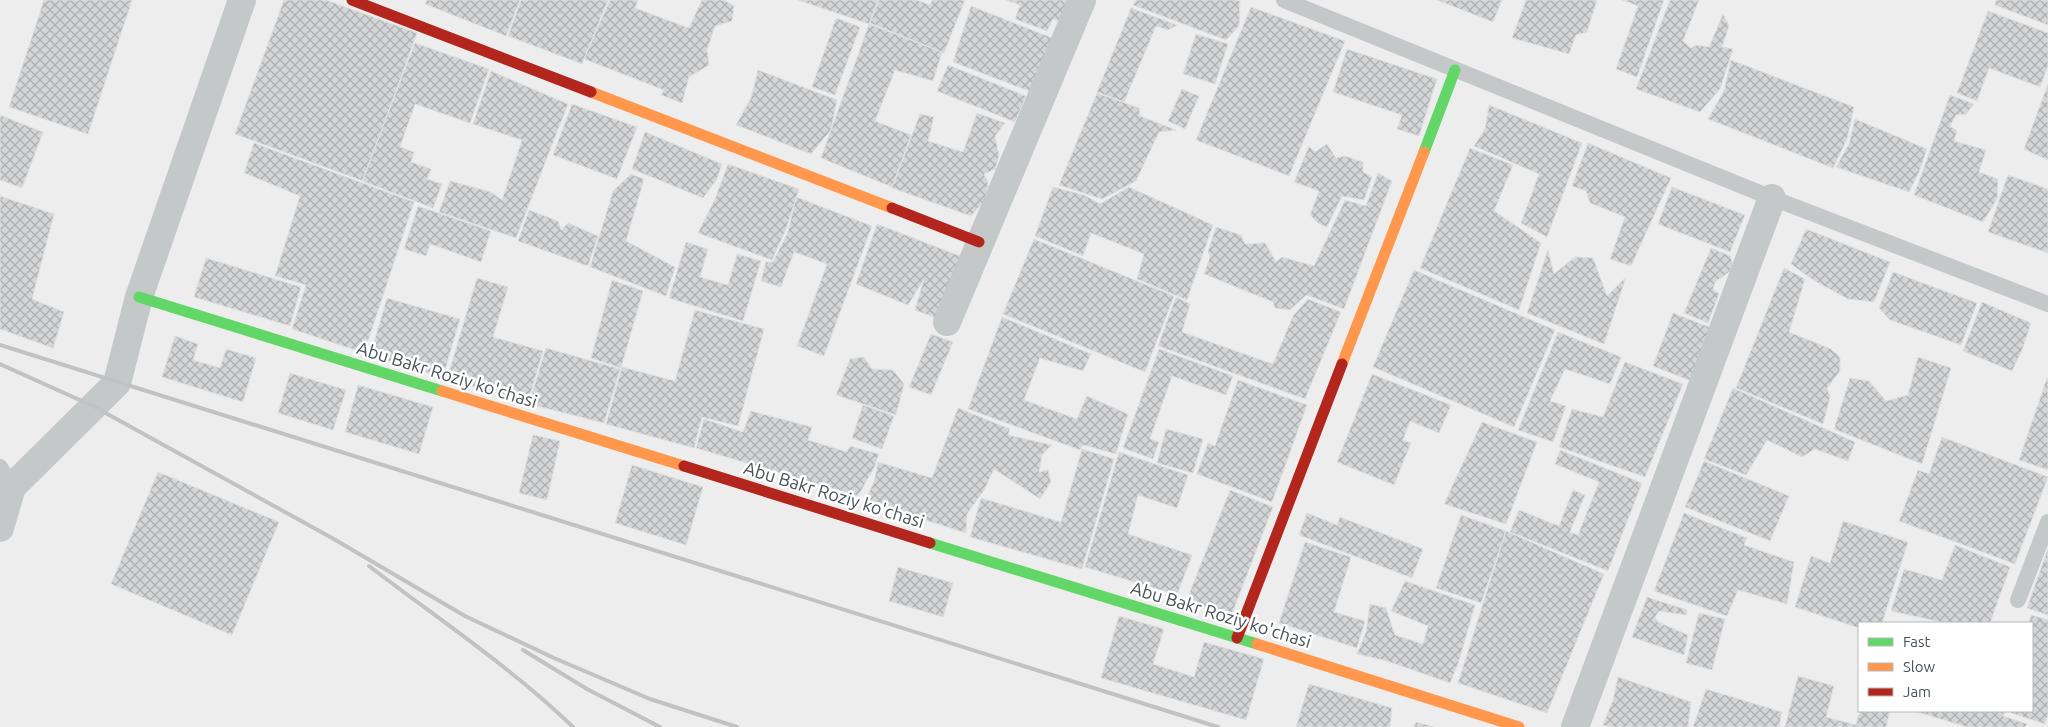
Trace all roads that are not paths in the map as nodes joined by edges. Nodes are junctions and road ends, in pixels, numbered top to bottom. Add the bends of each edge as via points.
1 (242, 0) edge
2 (352, 0) edge
3 (1082, 0) edge
4 (1284, 0) edge
5 (1455, 70) junction
6 (1772, 198) junction
7 (979, 242) junction
8 (138, 297) junction
9 (2048, 304) edge
10 (947, 322) dead end
11 (6, 477) edge
12 (2048, 522) edge
13 (0, 528) edge
14 (2018, 600) dead end
15 (1237, 638) junction
16 (1519, 727) edge
17 (1575, 727) edge

1 - 8 street
2 - 7 street
3 - 7 street
4 - 5 lane
5 - 6 lane
5 - 15 street
6 - 9 lane
6 - 17 street
7 - 10 street
8 - 11 street via 117,382
8 - 15 street, Abu Bakr Roziy ko'chasi
11 - 13 street
12 - 14 lane
15 - 16 street, Abu Bakr Roziy ko'chasi

